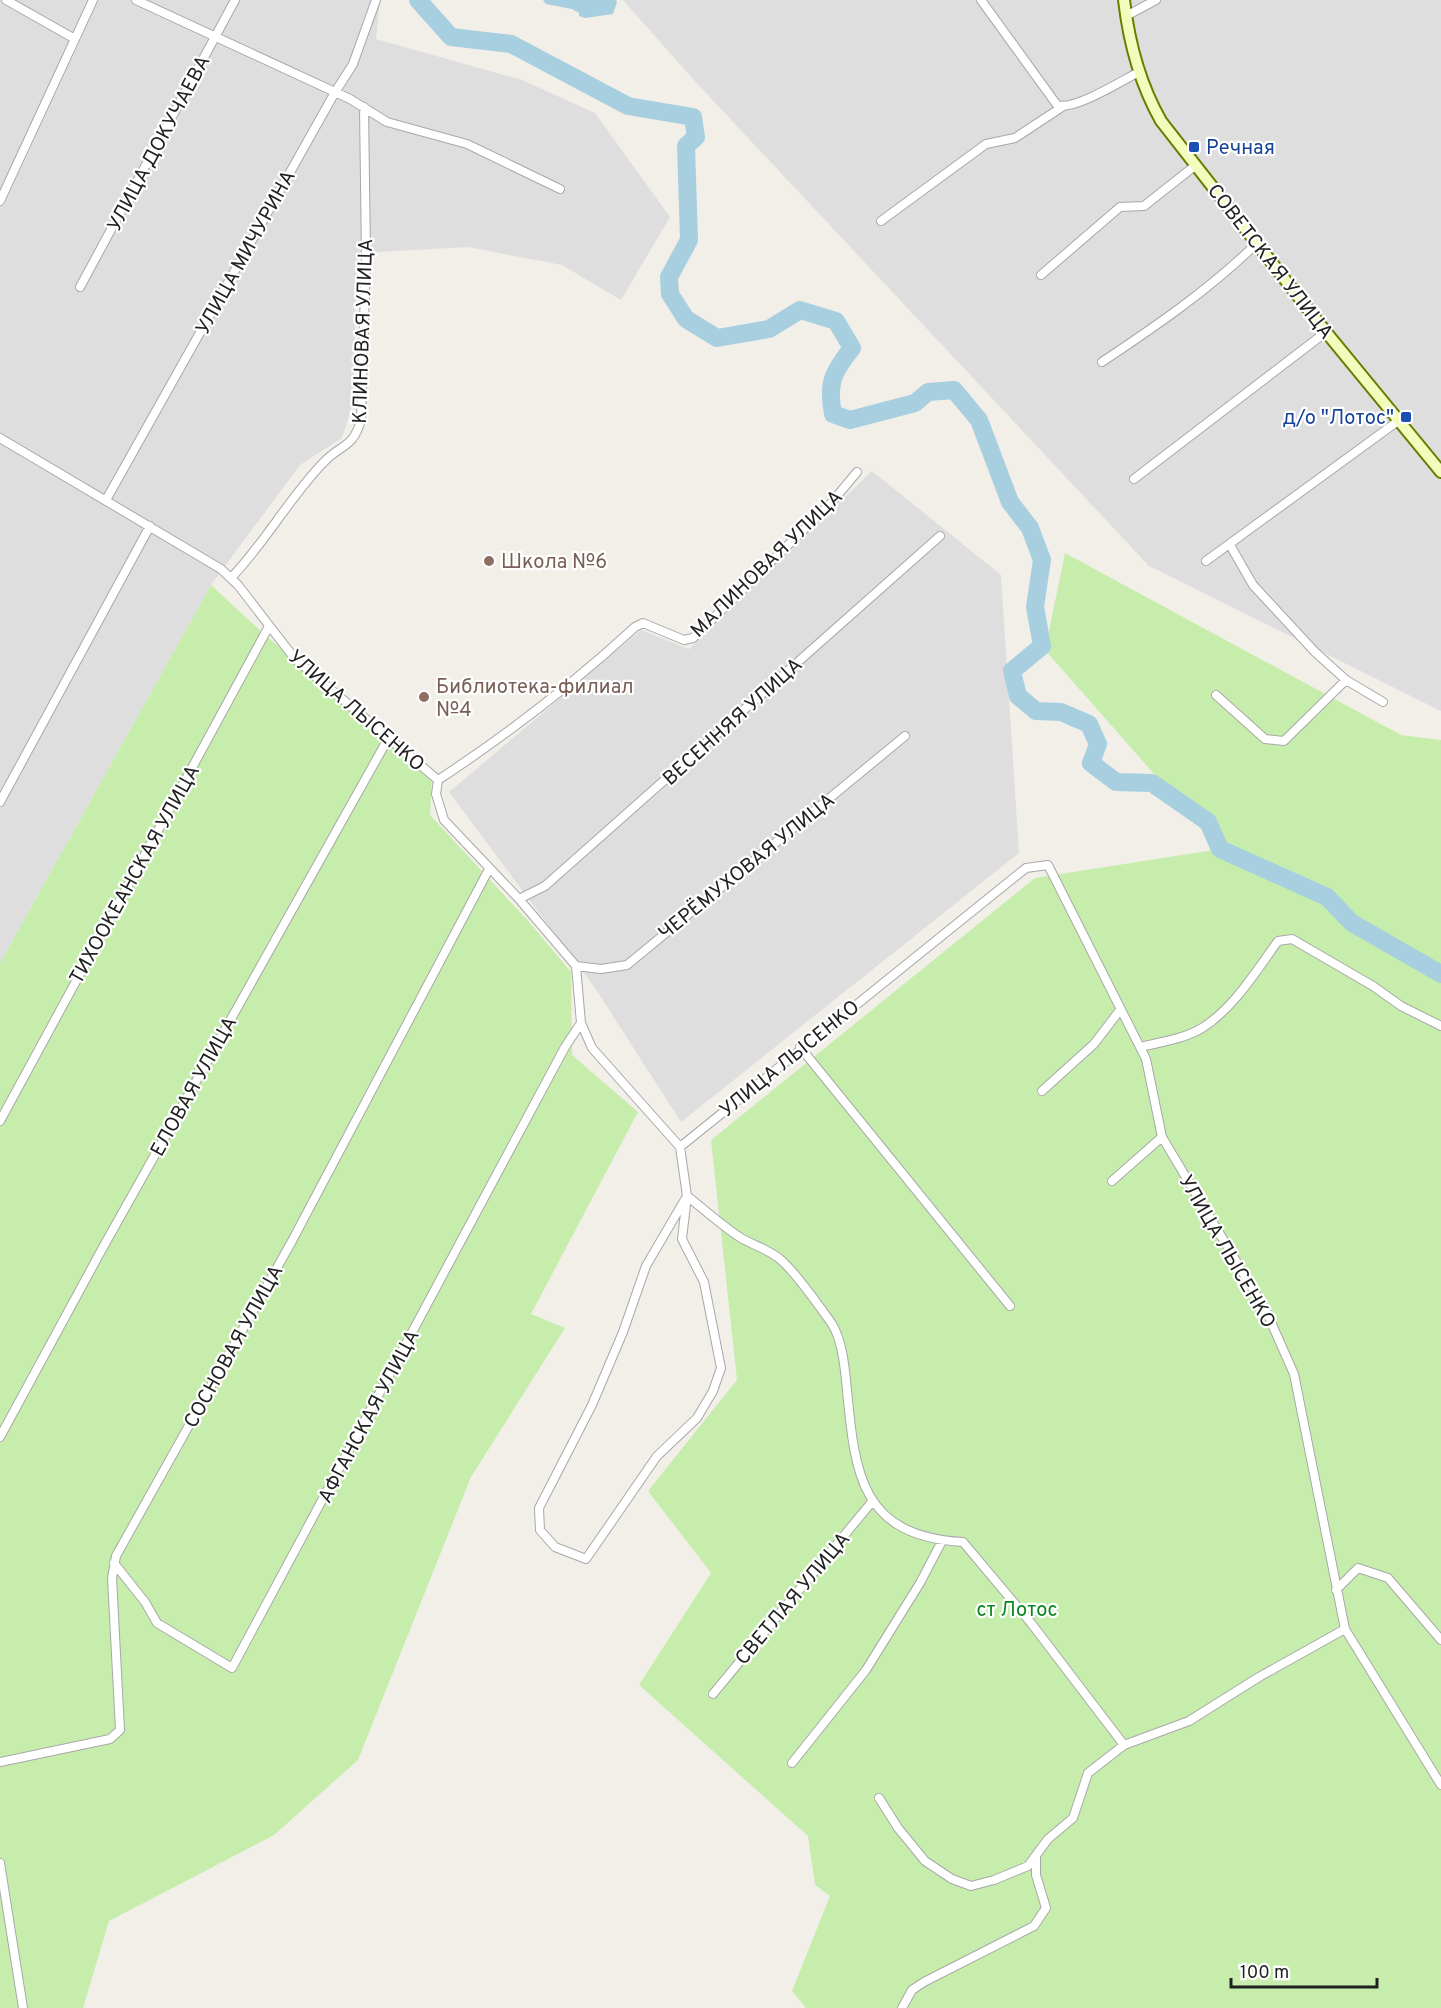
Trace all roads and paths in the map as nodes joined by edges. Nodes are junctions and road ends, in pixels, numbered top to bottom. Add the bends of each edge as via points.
1 (6, 0) edge
2 (93, 0) edge
3 (136, 0) edge
4 (235, 0) edge
5 (376, 0) edge
6 (981, 0) edge
7 (1124, 0) edge
8 (1156, 0) edge
9 (1126, 16) junction
10 (215, 36) junction
11 (75, 39) junction
12 (1138, 72) junction
13 (334, 94) junction
14 (364, 107) junction
15 (1062, 107) junction
16 (1196, 165) junction
17 (560, 189) dead end
18 (0, 201) edge
19 (881, 221) dead end
20 (1256, 244) junction
21 (1041, 275) dead end
22 (81, 287) dead end
23 (1326, 332) junction
24 (1102, 362) dead end
25 (1398, 421) junction
26 (0, 438) edge
27 (1439, 465) edge
28 (857, 472) dead end
29 (1134, 478) dead end
30 (106, 500) junction
31 (150, 526) junction
32 (940, 536) dead end
33 (1230, 544) junction
34 (1206, 561) dead end
35 (231, 578) junction
36 (268, 628) junction
37 (1347, 680) junction
38 (1216, 695) dead end
39 (1383, 702) dead end
40 (389, 736) junction
41 (905, 736) dead end
42 (438, 780) junction
43 (0, 802) edge
44 (489, 869) junction
45 (519, 899) junction
46 (576, 966) junction
47 (1120, 1010) junction
48 (581, 1023) junction
49 (1441, 1026) edge
50 (800, 1047) junction
51 (1140, 1047) junction
52 (1042, 1091) dead end
53 (0, 1120) edge
54 (1161, 1137) junction
55 (680, 1147) junction
56 (1112, 1181) dead end
57 (687, 1196) junction
58 (1010, 1306) dead end
59 (0, 1437) edge
60 (871, 1503) junction
61 (942, 1541) junction
62 (114, 1563) junction
63 (1336, 1590) junction
64 (1345, 1629) junction
65 (1441, 1640) edge
66 (713, 1694) dead end
67 (1124, 1745) junction
68 (0, 1762) edge
69 (792, 1763) dead end
70 (1441, 1785) edge
71 (879, 1798) dead end
72 (1036, 1857) junction
73 (0, 1863) edge
74 (23, 2008) edge
75 (902, 2008) edge

1 - 11 street
2 - 11 street
3 - 10 street
4 - 10 street, УЛИЦА ДОКУЧАЕВА
5 - 13 street, УЛИЦА МИЧУРИНА via 353,64
6 - 15 street via 1053,101
7 - 9 street, СОВЕТСКАЯ УЛИЦА
8 - 9 street
9 - 12 street, СОВЕТСКАЯ УЛИЦА
10 - 13 street
10 - 22 street, УЛИЦА ДОКУЧАЕВА
11 - 18 street
12 - 15 street via 1076,104
12 - 16 street, СОВЕТСКАЯ УЛИЦА via 1161,121
13 - 14 street
13 - 30 street, УЛИЦА МИЧУРИНА
14 - 17 street via 393,124 467,144
14 - 35 street, КЛИНОВАЯ УЛИЦА via 366,256 361,420 357,435 350,445 324,461
15 - 19 street via 1015,138 986,144
16 - 20 street, СОВЕТСКАЯ УЛИЦА
16 - 21 street via 1144,206 1120,207
20 - 23 street, СОВЕТСКАЯ УЛИЦА
20 - 24 street via 1233,267
23 - 25 street, СОВЕТСКАЯ УЛИЦА
23 - 29 street
25 - 27 street, СОВЕТСКАЯ УЛИЦА
25 - 33 street
26 - 30 street, УЛИЦА ЛЫСЕНКО
28 - 42 street, МАЛИНОВАЯ УЛИЦА via 832,502 693,638 684,640 643,623 635,627 505,736
30 - 31 street, УЛИЦА ЛЫСЕНКО
31 - 35 street, УЛИЦА ЛЫСЕНКО
31 - 43 street
32 - 45 street, ВЕСЕННЯЯ УЛИЦА via 546,886
33 - 34 street
33 - 37 street via 1253,585 1315,652
35 - 36 street, УЛИЦА ЛЫСЕНКО
36 - 40 street, УЛИЦА ЛЫСЕНКО via 295,659
36 - 53 street, ТИХООКЕАНСКАЯ УЛИЦА
37 - 38 street via 1284,741 1265,739
37 - 39 street
40 - 42 street, УЛИЦА ЛЫСЕНКО
40 - 59 street, ЕЛОВАЯ УЛИЦА
41 - 46 street, ЧЕРЁМУХОВАЯ УЛИЦА via 627,965 602,969
42 - 44 street, УЛИЦА ЛЫСЕНКО via 436,794 444,820
44 - 45 street, УЛИЦА ЛЫСЕНКО
44 - 62 street, СОСНОВАЯ УЛИЦА via 292,1241
45 - 46 street, УЛИЦА ЛЫСЕНКО
46 - 48 street
47 - 50 street, УЛИЦА ЛЫСЕНКО via 1053,871 1042,864 1026,868
47 - 51 street, УЛИЦА ЛЫСЕНКО
47 - 52 street via 1094,1044
48 - 55 street via 592,1048
48 - 62 street, АФГАНСКАЯ УЛИЦА via 232,1668 157,1623
49 - 51 street via 1292,939 1278,941 1227,1006 1203,1027 1188,1035
50 - 55 street, УЛИЦА ЛЫСЕНКО
50 - 58 street
51 - 54 street, УЛИЦА ЛЫСЕНКО via 1146,1059
54 - 56 street
54 - 63 street, УЛИЦА ЛЫСЕНКО via 1267,1313 1294,1374
55 - 57 street
57 - 57 street via 646,1266 592,1405 539,1508 540,1530 555,1547 586,1559 657,1456 697,1418 721,1368 704,1282 682,1239
57 - 60 street via 739,1237 780,1259 833,1326 844,1365 852,1451
60 - 61 street via 905,1528
60 - 66 street, СВЕТЛАЯ УЛИЦА
61 - 67 street via 963,1542
61 - 69 street via 872,1662
62 - 68 street, СОСНОВАЯ УЛИЦА via 120,1730 110,1739
63 - 64 street, УЛИЦА ЛЫСЕНКО
63 - 65 street via 1358,1569 1388,1578
64 - 67 street via 1189,1721
64 - 70 street, УЛИЦА ЛЫСЕНКО
67 - 72 street via 1088,1773 1073,1818 1048,1839
71 - 72 street via 925,1861 952,1879 971,1886 1028,1866
72 - 75 street via 1036,1875 1046,1908 1034,1926 924,1982 912,1990
73 - 74 street

